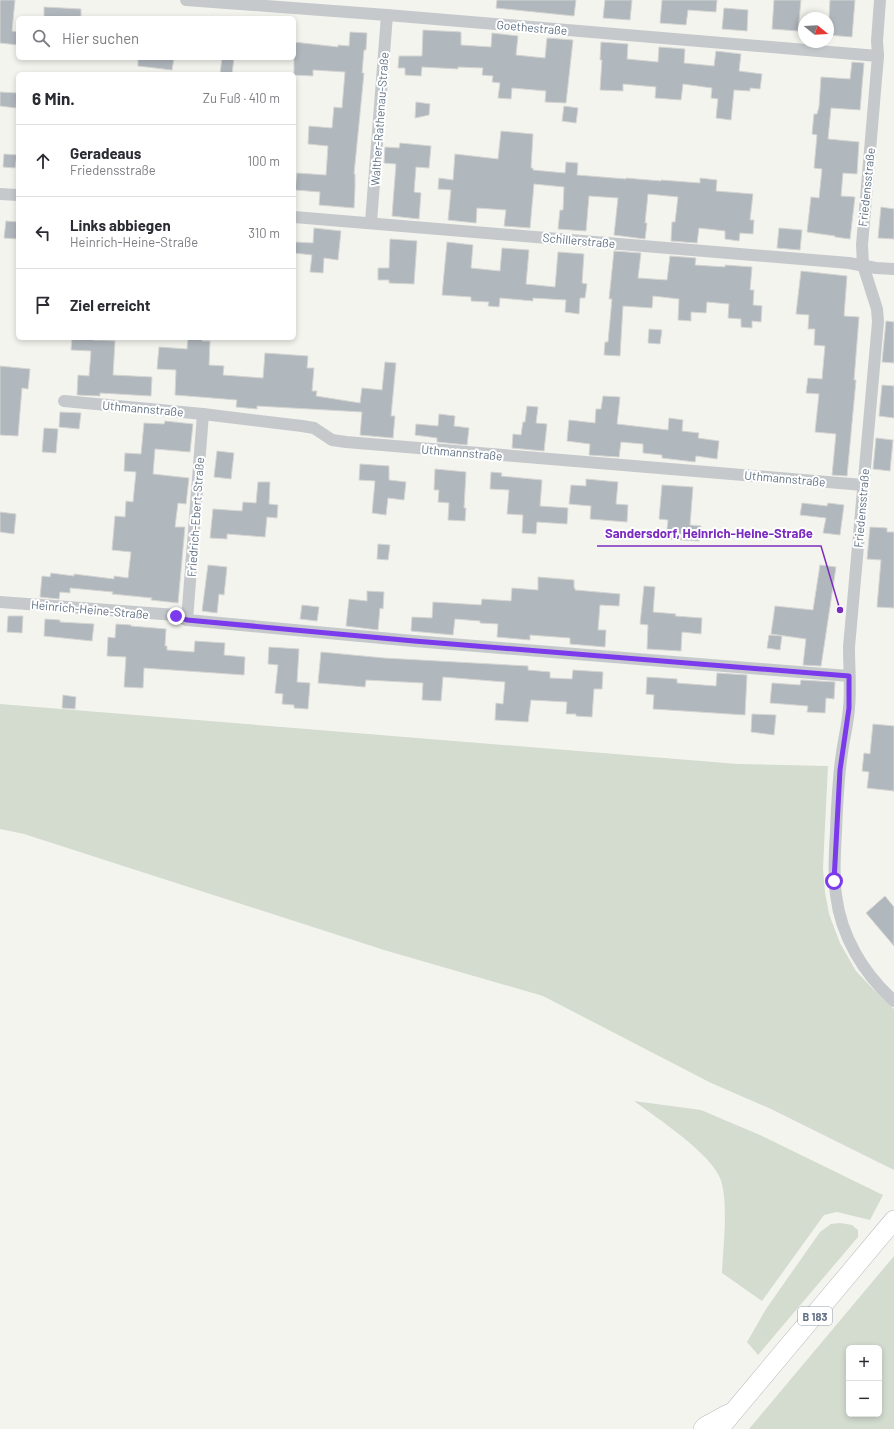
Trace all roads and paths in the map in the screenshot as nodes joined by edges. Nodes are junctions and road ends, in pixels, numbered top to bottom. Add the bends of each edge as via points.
1 (186, 0) edge
2 (880, 0) edge
3 (387, 15) junction
4 (878, 56) junction
5 (0, 194) edge
6 (16, 195) edge
7 (296, 216) edge
8 (371, 222) junction
9 (863, 265) junction
10 (894, 269) edge
11 (64, 401) dead end
12 (203, 414) junction
13 (863, 485) junction
14 (0, 602) edge
15 (187, 620) junction
16 (849, 676) junction
17 (894, 1001) edge
18 (894, 1220) edge
19 (735, 1410) junction
20 (703, 1429) edge
21 (719, 1429) edge

1 - 3 street, Goethestraße
2 - 4 street, Friedensstraße
3 - 4 street, Goethestraße
3 - 8 street, Walther-Rathenau-Straße
4 - 9 street, Friedensstraße via 862,232
5 - 6 street
7 - 8 street, Schillerstraße
8 - 9 street, Schillerstraße
9 - 10 street, Schillerstraße
9 - 13 street, Friedensstraße via 877,309 878,322
11 - 12 street, Uthmannstraße
12 - 13 street, Uthmannstraße via 314,428 332,440 346,442
12 - 15 street, Friedrich-Ebert-Straße
13 - 16 street, Friedensstraße via 849,647
14 - 15 street, Heinrich-Heine-Straße via 176,616
15 - 16 street, Heinrich-Heine-Straße
16 - 17 street, Friedensstraße via 849,708 840,770 834,865 838,910 853,949 863,966 876,984
18 - 19 main road, B 183
19 - 20 main road
19 - 21 main road, B 183

